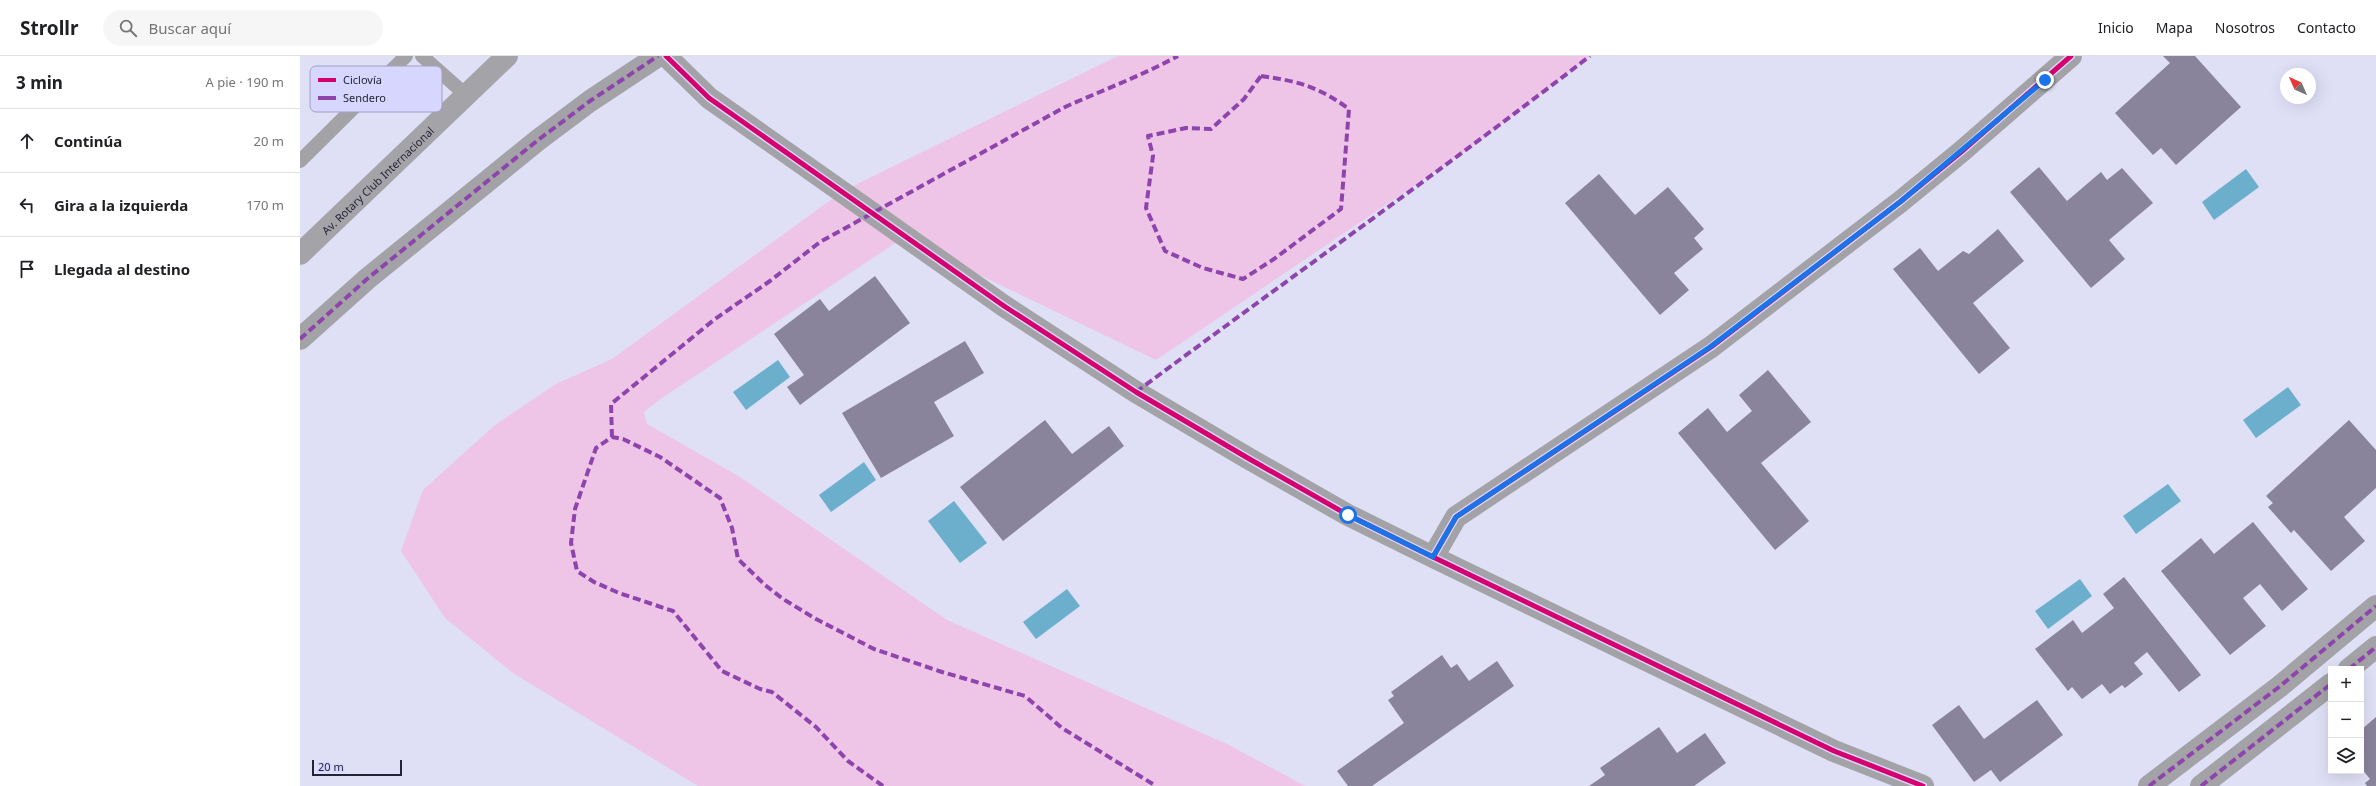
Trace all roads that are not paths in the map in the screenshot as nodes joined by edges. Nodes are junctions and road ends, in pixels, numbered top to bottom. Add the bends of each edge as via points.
1 (406, 56) edge
2 (422, 56) edge
3 (507, 56) edge
4 (658, 56) edge
5 (666, 56) edge
6 (2071, 56) edge
7 (396, 66) edge
8 (433, 66) edge
9 (442, 74) edge
10 (466, 95) junction
11 (349, 112) edge
12 (300, 161) edge
13 (300, 254) edge
14 (300, 339) edge
15 (1433, 557) junction
16 (2376, 606) edge
17 (2376, 647) edge
18 (2353, 666) edge
19 (2328, 686) edge
20 (1922, 786) edge
21 (2149, 786) edge
22 (2201, 786) edge

1 - 7 lane
2 - 8 lane
3 - 10 main road, Av. Rotary Club Internacional
4 - 14 street via 590,101 538,140 367,279
5 - 15 street via 710,98 998,301 1123,383 1348,515
6 - 15 street via 1900,202 1710,347 1456,517
9 - 10 lane
10 - 13 main road, Av. Rotary Club Internacional
11 - 12 lane
15 - 20 street via 1834,751
16 - 21 street via 2279,687
17 - 18 street
19 - 22 street

